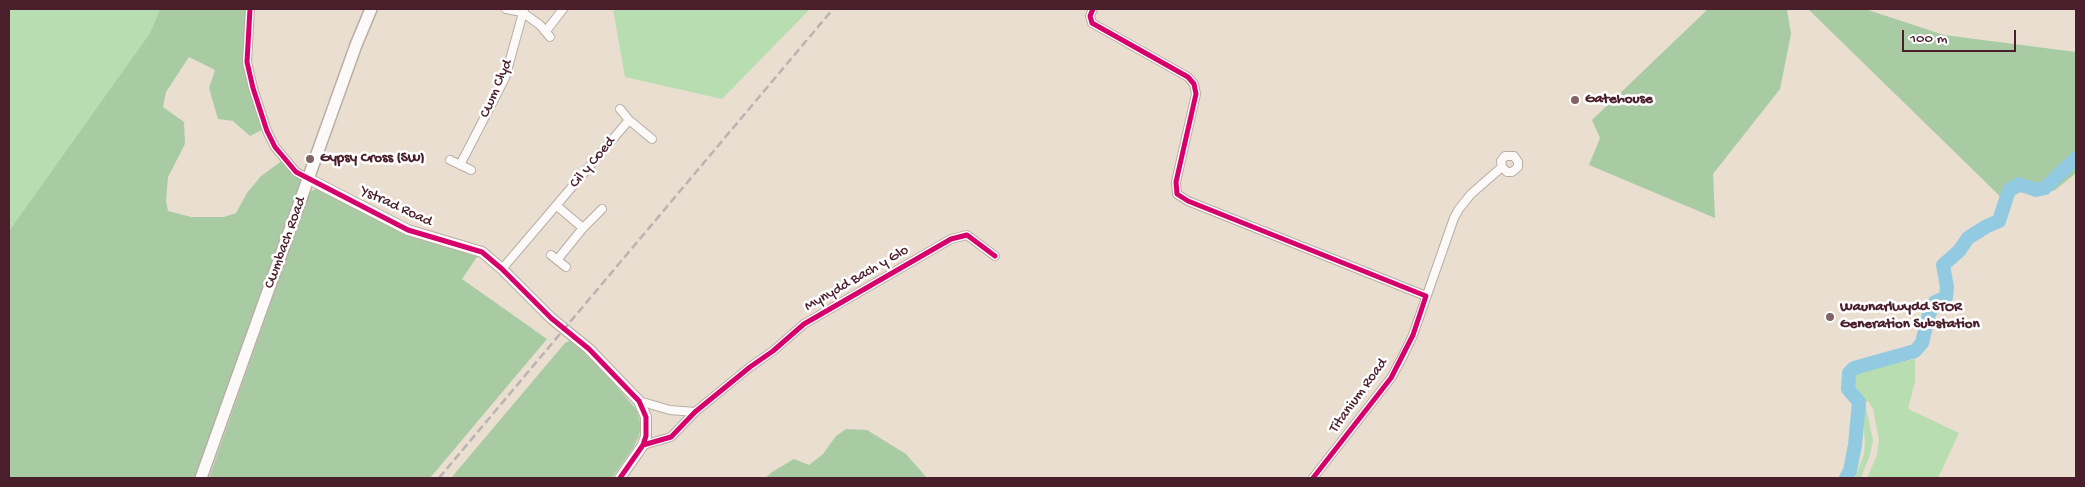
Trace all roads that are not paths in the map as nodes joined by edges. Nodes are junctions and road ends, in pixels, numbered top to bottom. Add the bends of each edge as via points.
1 (250, 9) edge
2 (371, 9) edge
3 (506, 9) edge
4 (563, 9) edge
5 (1093, 9) edge
6 (523, 11) edge
7 (620, 109) dead end
8 (629, 120) junction
9 (652, 139) dead end
10 (450, 160) dead end
11 (460, 164) junction
12 (1502, 167) dead end
13 (471, 170) dead end
14 (309, 179) junction
15 (558, 206) junction
16 (602, 209) dead end
17 (584, 228) junction
18 (995, 256) dead end
19 (566, 267) dead end
20 (502, 269) junction
21 (1426, 296) junction
22 (639, 401) junction
23 (695, 412) junction
24 (643, 445) junction
25 (202, 478) edge
26 (620, 478) edge
27 (1313, 478) edge

1 - 14 street, Ystrad Road via 247,62 252,88 275,147 296,172
2 - 14 main road, Cwmbach Road
3 - 6 street
4 - 6 street via 548,34
5 - 21 street via 1092,23 1188,77 1194,84 1196,94 1176,182 1177,194
6 - 11 street, Cwm Clyd via 505,78
7 - 8 street
8 - 9 street
8 - 15 street, Cil y Coed
10 - 11 street
11 - 13 street
12 - 21 street, Titanium Road via 1470,194 1459,208
14 - 20 street, Ystrad Road via 408,230 482,252
14 - 25 main road, Cwmbach Road
15 - 17 street
15 - 20 street, Cil y Coed
16 - 17 street
17 - 19 street via 554,257
18 - 23 street, Mynydd Bach y Glo via 967,235 950,239 804,324
20 - 22 street, Ystrad Road via 551,318 589,349
21 - 27 street, Titanium Road via 1413,335 1391,378
22 - 23 street via 670,410
22 - 24 street, Ystrad Road via 647,425
23 - 24 street, Mynydd Bach y Glo via 671,438
24 - 26 street, Ystrad Road

